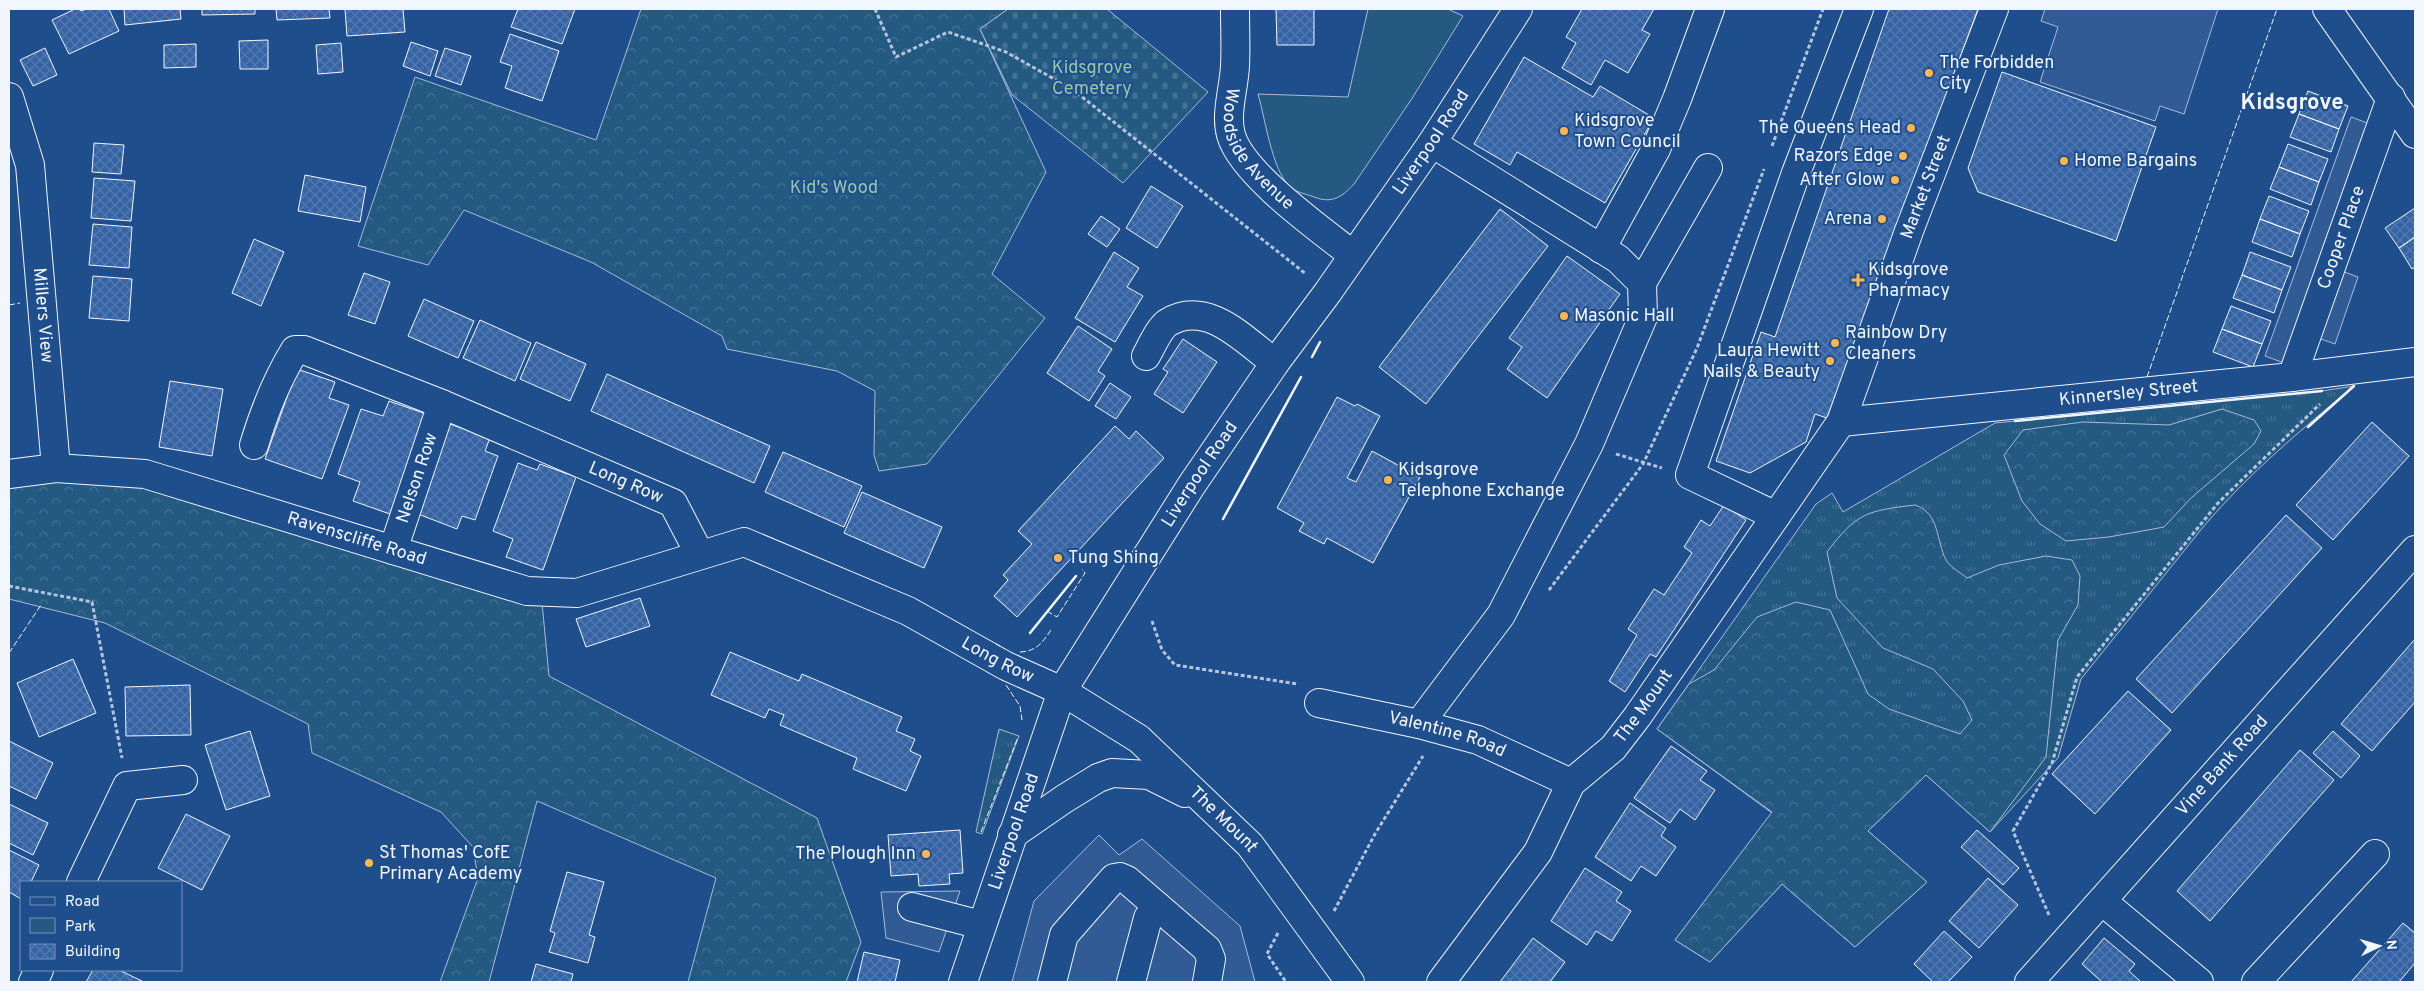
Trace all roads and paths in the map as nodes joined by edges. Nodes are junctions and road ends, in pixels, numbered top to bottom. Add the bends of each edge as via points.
1 (875, 9) edge
2 (1235, 9) edge
3 (1518, 9) edge
4 (1710, 9) edge
5 (1823, 9) edge
6 (1859, 9) edge
7 (1994, 9) edge
8 (2327, 9) edge
9 (9, 97) edge
10 (2391, 98) junction
11 (2415, 134) edge
12 (1432, 143) junction
13 (1769, 155) dead end
14 (1765, 164) dead end
15 (20, 167) edge
16 (1708, 168) dead end
17 (1600, 249) junction
18 (1353, 255) junction
19 (1642, 283) junction
20 (1328, 292) junction
21 (1146, 356) dead end
22 (2415, 362) edge
23 (1275, 363) junction
24 (2292, 378) junction
25 (2323, 401) dead end
26 (442, 404) junction
27 (1840, 422) junction
28 (254, 445) dead end
29 (56, 468) junction
30 (9, 474) edge
31 (1776, 516) junction
32 (393, 550) junction
33 (2415, 550) edge
34 (700, 555) junction
35 (9, 586) edge
36 (1548, 591) dead end
37 (1152, 621) dead end
38 (1062, 691) junction
39 (1319, 703) joint
40 (1430, 727) junction
41 (183, 780) dead end
42 (1571, 783) junction
43 (128, 786) junction
44 (1211, 806) junction
45 (1012, 835) junction
46 (2375, 854) dead end
47 (81, 881) edge
48 (2102, 901) junction
49 (1157, 906) junction
50 (912, 907) dead end
51 (1330, 916) dead end
52 (981, 925) junction
53 (1283, 930) dead end
54 (2062, 946) junction
55 (963, 982) edge
56 (1052, 982) edge
57 (1132, 982) edge
58 (1207, 982) edge
59 (1286, 982) edge
60 (1350, 982) edge
61 (1441, 982) edge
62 (2029, 982) edge
63 (2198, 982) edge
64 (2256, 982) edge

1 - 20 path via 896,57 948,32 1006,52 1072,89
2 - 18 street, Woodside Avenue via 1235,67 1229,120 1231,136 1251,167 1282,200
3 - 12 street, Liverpool Road
4 - 17 street via 1656,149
5 - 13 path
6 - 31 street via 1796,173 1690,475
7 - 27 street, Market Street
8 - 10 street
9 - 15 street, Millers View
10 - 11 street
10 - 24 street, Cooper Place
12 - 17 street
12 - 18 street, Liverpool Road
14 - 36 path via 1697,348 1643,464
15 - 29 street, Millers View
16 - 19 street
17 - 19 street via 1618,260
18 - 20 street, Liverpool Road
19 - 40 street via 1643,317 1589,444 1501,615
20 - 23 street, Liverpool Road
21 - 23 street via 1166,324 1192,314 1214,318
22 - 24 street, Kinnersley Street
23 - 38 street, Liverpool Road via 1191,486
24 - 27 street, Kinnersley Street
25 - 54 path via 2218,503 2076,677 2052,763 2013,831
26 - 28 street, Long Row via 304,350 295,350 266,409
26 - 32 street, Nelson Row
26 - 34 street, Long Row via 673,503
27 - 31 street, The Mount
29 - 30 street, Ravenscliffe Road
29 - 32 street, Ravenscliffe Road via 145,474
31 - 42 street, The Mount via 1614,748
32 - 34 street, Ravenscliffe Road via 527,591 577,593
33 - 48 street, Vine Bank Road
34 - 38 street, Long Row via 744,542 908,611 1006,666
35 - 43 path via 92,602
37 - 39 path via 1162,650 1175,665 1310,686
38 - 44 street, The Mount via 1139,739
38 - 45 street, Liverpool Road
39 - 40 street, Valentine Road
40 - 42 street, Valentine Road via 1478,740
40 - 51 path via 1390,809
41 - 43 street
42 - 61 street, The Mount via 1538,852
43 - 47 street
44 - 45 street via 1149,775 1112,773 1064,799
44 - 60 street, The Mount via 1250,845
45 - 52 street, Liverpool Road
46 - 64 street
48 - 54 street, Vine Bank Road
48 - 63 street
49 - 56 street via 1127,880 1114,878 1064,935
49 - 57 street via 1148,918
49 - 58 street via 1207,949 1211,958
50 - 52 street
52 - 55 street, Liverpool Road
53 - 59 path via 1277,933 1267,954
54 - 62 street, Vine Bank Road

